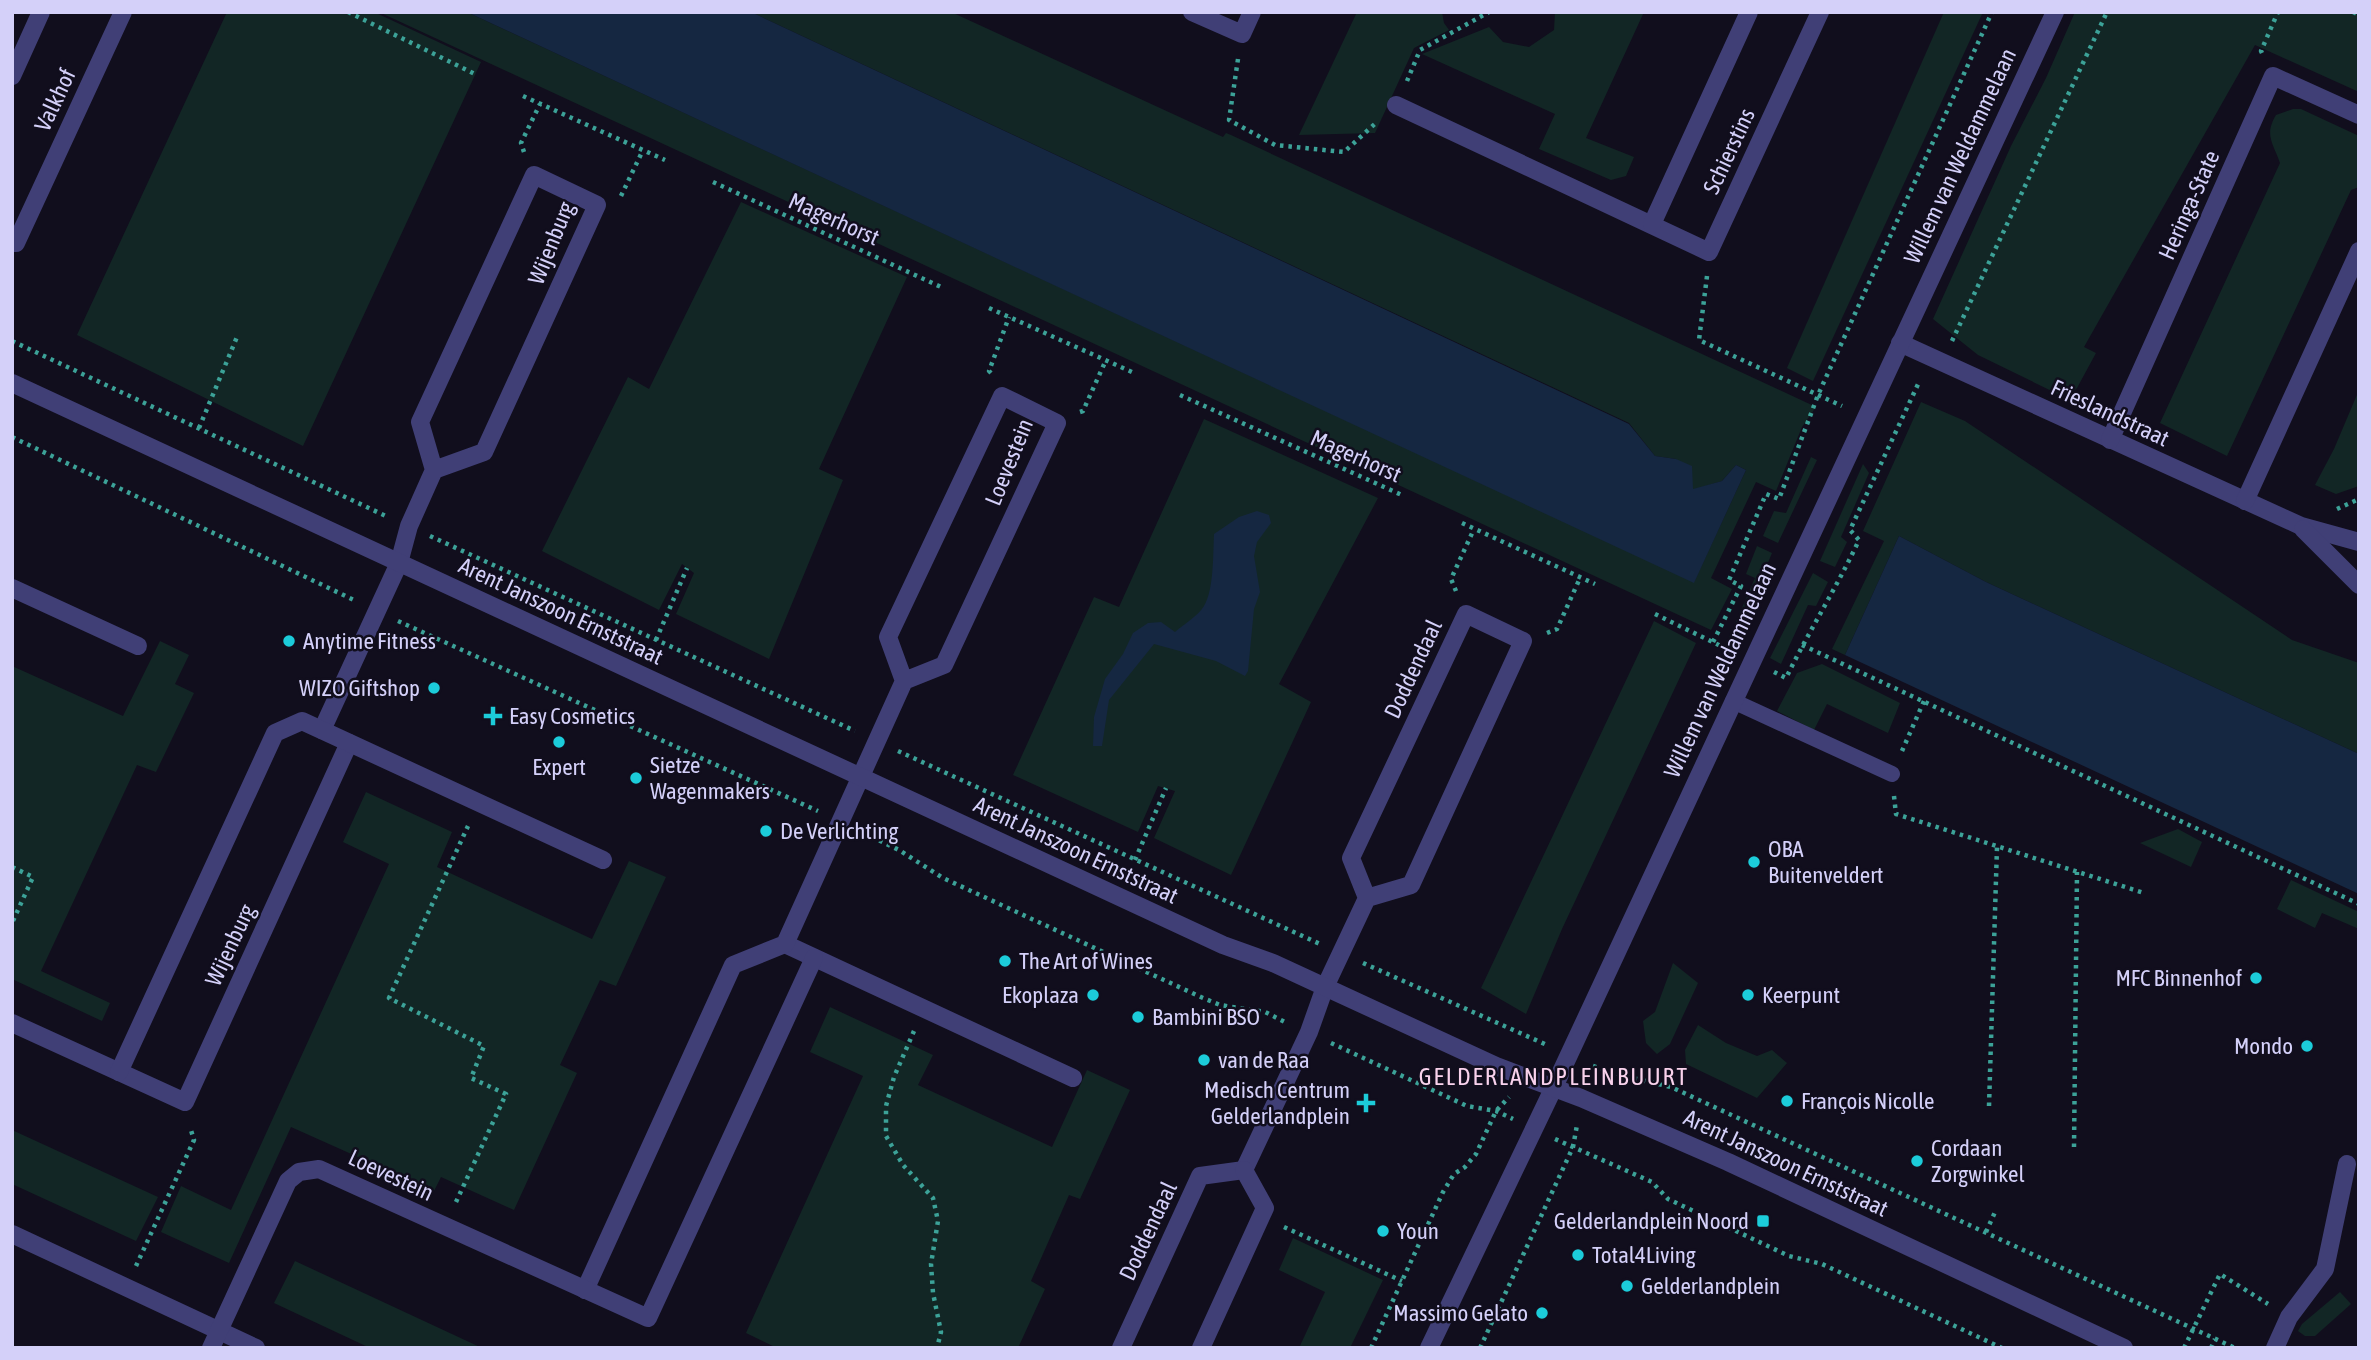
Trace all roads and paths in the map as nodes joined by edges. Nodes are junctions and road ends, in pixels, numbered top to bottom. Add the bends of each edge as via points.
1 (41, 12) edge
2 (123, 12) edge
3 (348, 12) edge
4 (1192, 12) edge
5 (1252, 12) edge
6 (1489, 12) edge
7 (1749, 12) edge
8 (1820, 12) edge
9 (1992, 12) edge
10 (2055, 12) edge
11 (2107, 12) edge
12 (2278, 12) edge
13 (2353, 12) edge
14 (2359, 15) edge
15 (1242, 34) junction
16 (475, 74) dead end
17 (12, 76) edge
18 (2273, 76) junction
19 (523, 96) dead end
20 (540, 104) junction
21 (1396, 104) junction
22 (2359, 115) edge
23 (643, 150) junction
24 (665, 160) dead end
25 (534, 175) junction
26 (713, 182) dead end
27 (597, 205) junction
28 (1652, 224) junction
29 (12, 243) edge
30 (2359, 251) edge
31 (1709, 252) junction
32 (942, 286) dead end
33 (989, 308) dead end
34 (1009, 317) junction
35 (237, 337) dead end
36 (12, 341) edge
37 (1900, 343) junction
38 (1106, 360) junction
39 (1936, 360) junction
40 (1132, 372) dead end
41 (12, 383) edge
42 (1180, 394) dead end
43 (1818, 395) junction
44 (1002, 396) junction
45 (1865, 416) junction
46 (1057, 423) junction
47 (198, 428) junction
48 (12, 437) edge
49 (2110, 439) junction
50 (434, 470) junction
51 (1404, 496) dead end
52 (2245, 501) junction
53 (1462, 523) dead end
54 (409, 526) junction
55 (2301, 526) junction
56 (1474, 529) junction
57 (2359, 542) edge
58 (399, 563) junction
59 (687, 568) dead end
60 (1580, 578) junction
61 (1595, 584) dead end
62 (2359, 585) edge
63 (12, 588) edge
64 (377, 612) junction
65 (1466, 614) junction
66 (1655, 614) dead end
67 (656, 640) junction
68 (1523, 641) junction
69 (1713, 642) junction
70 (1802, 645) junction
71 (138, 646) dead end
72 (1752, 662) junction
73 (904, 681) junction
74 (1732, 701) junction
75 (322, 730) junction
76 (876, 741) junction
77 (349, 743) junction
78 (1892, 775) dead end
79 (860, 777) junction
80 (1166, 788) dead end
81 (478, 803) junction
82 (841, 822) junction
83 (1958, 835) dead end
84 (1997, 847) junction
85 (603, 860) dead end
86 (1135, 860) junction
87 (12, 867) edge
88 (2077, 872) junction
89 (2144, 892) dead end
90 (1367, 898) junction
91 (2359, 904) edge
92 (12, 923) edge
93 (785, 944) junction
94 (1340, 953) junction
95 (814, 958) junction
96 (1325, 987) junction
97 (925, 1008) junction
98 (12, 1023) edge
99 (1309, 1032) junction
100 (1569, 1055) junction
101 (119, 1072) junction
102 (1073, 1078) dead end
103 (1527, 1078) junction
104 (1554, 1087) junction
105 (1581, 1098) junction
106 (185, 1102) junction
107 (1989, 1106) dead end
108 (1496, 1111) junction
109 (1533, 1128) junction
110 (1573, 1147) junction
111 (2074, 1147) dead end
112 (2347, 1164) dead end
113 (1244, 1170) junction
114 (1995, 1212) dead end
115 (1261, 1216) junction
116 (444, 1226) junction
117 (1986, 1232) junction
118 (12, 1234) edge
119 (1402, 1282) junction
120 (126, 1287) junction
121 (584, 1290) junction
122 (2289, 1317) junction
123 (2193, 1328) junction
124 (219, 1330) junction
125 (2215, 1339) junction
126 (211, 1348) edge
127 (256, 1348) edge
128 (937, 1348) edge
129 (1121, 1348) edge
130 (1201, 1348) edge
131 (1371, 1348) edge
132 (1429, 1348) edge
133 (1480, 1348) edge
134 (2002, 1348) edge
135 (2124, 1348) edge
136 (2184, 1348) edge
137 (2211, 1348) edge
138 (2235, 1348) edge
139 (2275, 1348) edge

1 - 17 street
2 - 29 street, Valkhof via 16,243
3 - 16 path
4 - 15 street
5 - 15 street
6 - 21 path via 1420,50
7 - 28 street, Schierstins
8 - 31 street, Schierstins
9 - 43 path
10 - 37 street, Willem van Weldammelaan
11 - 39 path
12 - 18 path via 2261,51
13 - 14 path
15 - 21 path via 1229,120 1275,145 1344,152
18 - 22 street
18 - 49 street, Heringa-State
19 - 20 path
20 - 23 path
20 - 25 path via 521,143
21 - 28 street
23 - 24 path
23 - 27 path via 620,197
25 - 27 street, Wijenburg
25 - 50 street, Wijenburg via 420,422
26 - 32 path, Magerhorst
27 - 50 street, Wijenburg via 484,452
28 - 31 street
30 - 52 street
31 - 43 path via 1699,340
33 - 34 path
34 - 38 path
34 - 44 path via 989,370
35 - 47 path
36 - 47 path
37 - 39 street, Frieslandstraat
37 - 45 street, Willem van Weldammelaan
38 - 40 path
38 - 46 path via 1083,411
39 - 49 street, Frieslandstraat
39 - 70 path via 1850,530 1859,540
41 - 58 street, Arent Janszoon Ernststraat
42 - 51 path, Magerhorst
43 - 45 path
43 - 69 path via 1779,499 1766,494 1729,580 1741,586
44 - 46 street, Loevestein
44 - 73 street, Loevestein via 888,638
45 - 72 street, Willem van Weldammelaan
46 - 73 street, Loevestein via 944,665
47 - 54 path
48 - 64 path
49 - 52 street, Frieslandstraat
50 - 54 street
52 - 55 street, Frieslandstraat
53 - 56 path
54 - 58 street
54 - 67 path
55 - 57 street, Frieslandstraat
55 - 62 street, Frieslandstraat
56 - 60 path
56 - 65 path via 1451,579
58 - 64 street
58 - 79 street, Arent Janszoon Ernststraat
59 - 67 path
60 - 61 path
60 - 68 path via 1556,629
63 - 71 street
64 - 75 street
64 - 82 path
65 - 68 street, Doddendaal
65 - 90 street, Doddendaal via 1351,858
66 - 69 path
67 - 76 path
68 - 90 street via 1411,885
69 - 72 path
70 - 72 path via 1786,678
70 - 91 path
72 - 74 street, Willem van Weldammelaan
73 - 76 street
74 - 78 lane
74 - 100 street, Willem van Weldammelaan
75 - 77 street, Wijenburg
75 - 101 street, Wijenburg via 302,721 275,733
76 - 79 street
76 - 86 path
77 - 81 street, Wijenburg
77 - 106 street, Wijenburg
79 - 82 street
79 - 96 street, Arent Janszoon Ernststraat via 1223,945
80 - 86 path
81 - 85 street, Wijenburg
81 - 116 path via 389,998 484,1046 471,1078 506,1094
82 - 93 street
82 - 99 path via 900,850 943,878 1203,998 1265,1012
83 - 84 path
84 - 88 path
84 - 107 path
86 - 94 path
87 - 92 path via 33,877
88 - 89 path
88 - 111 path
90 - 94 street
93 - 95 street
93 - 121 street via 733,965
94 - 96 street
94 - 100 path
95 - 97 street
95 - 121 street, Loevestein via 648,1318
96 - 99 street
96 - 103 street, Arent Janszoon Ernststraat
97 - 102 street
97 - 128 path via 894,1077 886,1106 886,1136 903,1165 933,1198 938,1221 932,1283 942,1332
98 - 101 street
99 - 108 path via 1467,1106
99 - 113 street
100 - 104 street, Willem van Weldammelaan
100 - 117 path via 1671,1087
101 - 106 street
103 - 104 street, Arent Janszoon Ernststraat
103 - 108 path
104 - 105 street, Arent Janszoon Ernststraat
104 - 109 street, Willem van Weldammelaan
105 - 110 path
105 - 135 street, Arent Janszoon Ernststraat
106 - 120 path via 194,1140
108 - 109 path
108 - 119 path via 1476,1154 1443,1192
109 - 110 path
109 - 132 street, Willem van Weldammelaan
110 - 133 path
110 - 134 path via 1652,1182 1668,1199 1789,1256 1822,1264
112 - 122 street via 2325,1269
113 - 115 street via 1265,1208
113 - 129 street, Doddendaal via 1200,1175
114 - 117 path
115 - 119 path
115 - 130 street
116 - 121 street, Loevestein
116 - 124 street, Loevestein via 319,1169 299,1172 288,1181
117 - 123 path
118 - 120 street
119 - 131 path
120 - 124 street
122 - 123 path via 2220,1274
122 - 139 street
123 - 125 path
123 - 136 path
124 - 126 street, Loevestein
124 - 127 street
125 - 137 path
125 - 138 path

